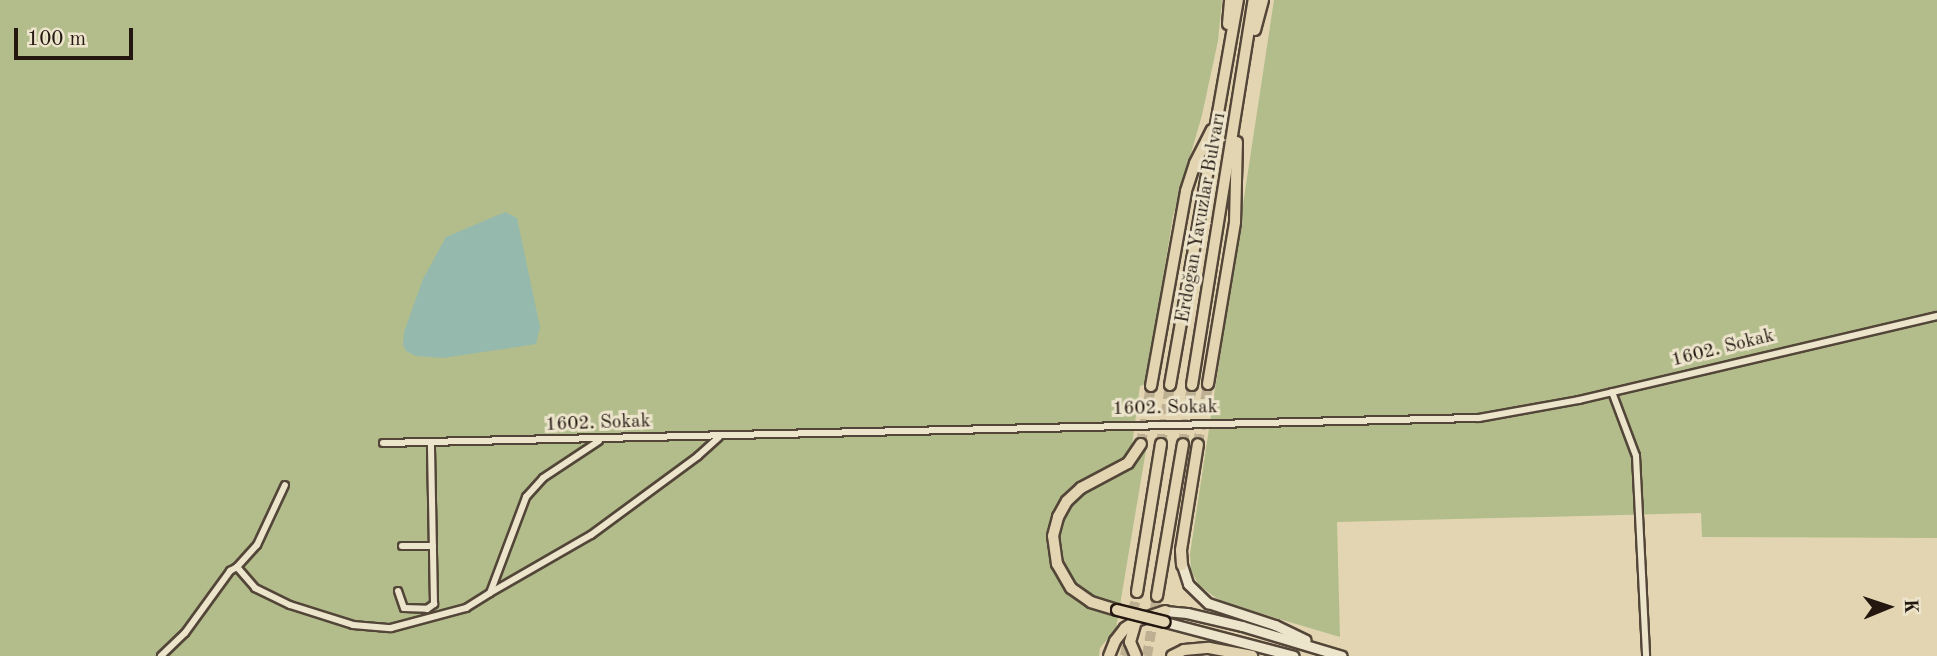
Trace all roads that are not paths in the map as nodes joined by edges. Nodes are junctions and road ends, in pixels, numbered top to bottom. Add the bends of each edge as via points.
1 (1230, 0) edge
2 (1238, 0) edge
3 (1254, 0) edge
4 (1263, 0) edge
5 (1246, 58) junction
6 (1227, 61) junction
7 (1217, 120) junction
8 (1236, 123) junction
9 (1937, 316) edge
10 (1192, 384) tunnel mouth
11 (1208, 384) tunnel mouth
12 (1170, 385) tunnel mouth
13 (1151, 386) tunnel mouth
14 (1612, 392) junction
15 (719, 437) junction
16 (601, 440) junction
17 (383, 443) dead end
18 (431, 443) junction
19 (1141, 444) tunnel mouth
20 (1161, 444) tunnel mouth
21 (1183, 444) tunnel mouth
22 (1198, 444) tunnel mouth
23 (285, 485) dead end
24 (402, 546) dead end
25 (433, 546) junction
26 (1182, 565) joint
27 (237, 567) junction
28 (398, 591) dead end
29 (1137, 592) tunnel mouth
30 (490, 593) junction
31 (1157, 596) tunnel mouth
32 (1165, 616) junction
33 (1136, 621) junction
34 (1326, 651) junction
35 (161, 656) edge
36 (1109, 656) edge
37 (1136, 656) edge
38 (1172, 656) edge
39 (1252, 656) edge
40 (1294, 656) edge
41 (1342, 656) edge
42 (1646, 656) edge

1 - 6 main road, Erdoğan Yavuzlar Bulvarı
2 - 6 main road, Erdoğan Yavuzlar Bulvarı
3 - 5 main road, Erdoğan Yavuzlar Bulvarı
4 - 5 main road, Erdoğan Yavuzlar Bulvarı
5 - 8 main road, Erdoğan Yavuzlar Bulvarı
6 - 7 main road, Erdoğan Yavuzlar Bulvarı
7 - 12 main road, Erdoğan Yavuzlar Bulvarı
7 - 13 main road via 1186,191
8 - 10 main road, Erdoğan Yavuzlar Bulvarı
8 - 11 main road via 1239,175 1235,222
9 - 14 street, 1602. Sokak
14 - 15 street, 1602. Sokak via 1469,419
14 - 42 street via 1636,456
15 - 16 street, 1602. Sokak
15 - 30 street via 591,535
16 - 18 street, 1602. Sokak
16 - 30 street via 543,478 526,497
17 - 18 street, 1602. Sokak
18 - 25 street
19 - 32 main road, bridge via 1128,463 1081,488 1067,501 1053,536 1057,564 1071,587 1091,601 1117,610
20 - 29 main road
21 - 31 main road
22 - 26 main road
23 - 27 street via 257,545
24 - 25 street
25 - 28 street via 433,604 427,609 404,608
26 - 34 main road via 1188,584 1208,603 1275,625
27 - 30 street via 255,588 323,618 353,625 391,628 418,623 466,608
27 - 35 street
32 - 33 main road
32 - 34 main road via 1220,621
32 - 40 main road
33 - 36 main road via 1119,634
33 - 37 main road via 1130,642
34 - 41 main road
38 - 39 main road via 1209,648

